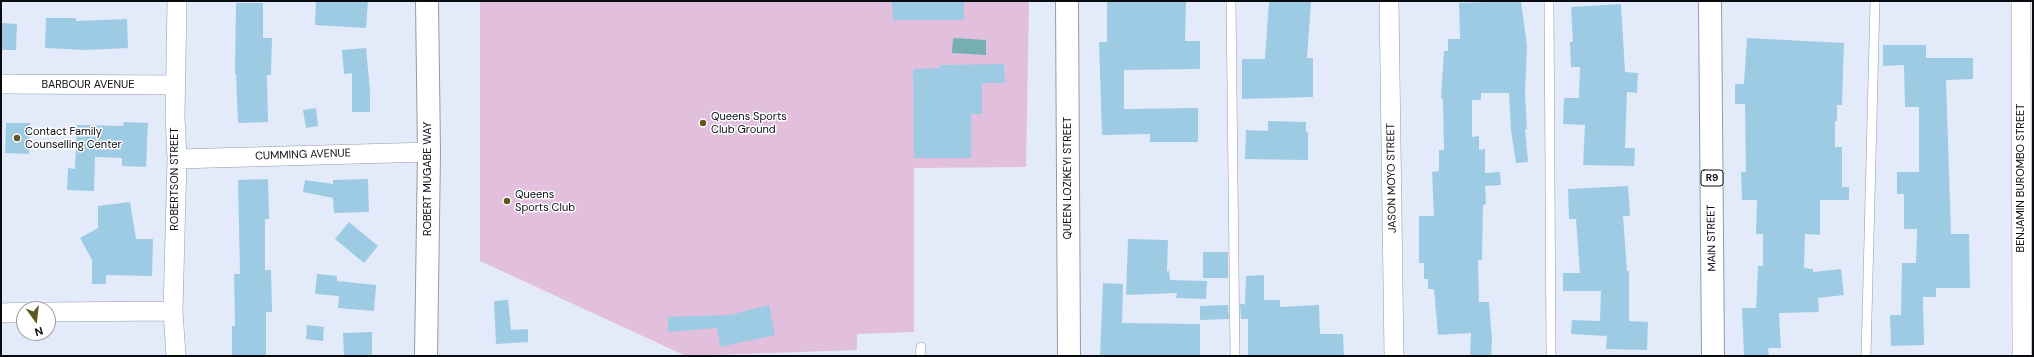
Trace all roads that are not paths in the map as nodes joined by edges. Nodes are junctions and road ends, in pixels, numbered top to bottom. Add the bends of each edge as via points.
1 (177, 1) edge
2 (427, 1) edge
3 (1067, 1) edge
4 (1232, 1) edge
5 (1389, 1) edge
6 (1549, 1) edge
7 (1710, 1) edge
8 (1875, 1) edge
9 (2021, 1) edge
10 (1, 84) edge
11 (175, 85) junction
12 (429, 152) junction
13 (177, 159) junction
14 (173, 311) junction
15 (16, 312) edge
16 (56, 312) edge
17 (1, 313) edge
18 (176, 356) edge
19 (426, 356) edge
20 (1069, 356) edge
21 (1235, 356) edge
22 (1394, 356) edge
23 (1551, 356) edge
24 (1713, 356) edge
25 (1866, 356) edge
26 (2022, 356) edge

1 - 11 street, ROBERTSON STREET
2 - 12 main road, ROBERT MUGABE WAY
3 - 20 main road, QUEEN LOZIKEYI STREET
4 - 21 lane
5 - 22 street, JASON MOYO STREET
6 - 23 lane
7 - 24 main road, MAIN STREET / R9
8 - 25 lane
9 - 26 street, BENJAMIN BUROMBO STREET
10 - 11 street, BARBOUR AVENUE
11 - 13 street, ROBERTSON STREET
12 - 13 street, CUMMING AVENUE
12 - 19 main road, ROBERT MUGABE WAY
13 - 14 street, ROBERTSON STREET
14 - 16 street
14 - 18 street, ROBERTSON STREET
15 - 17 street

